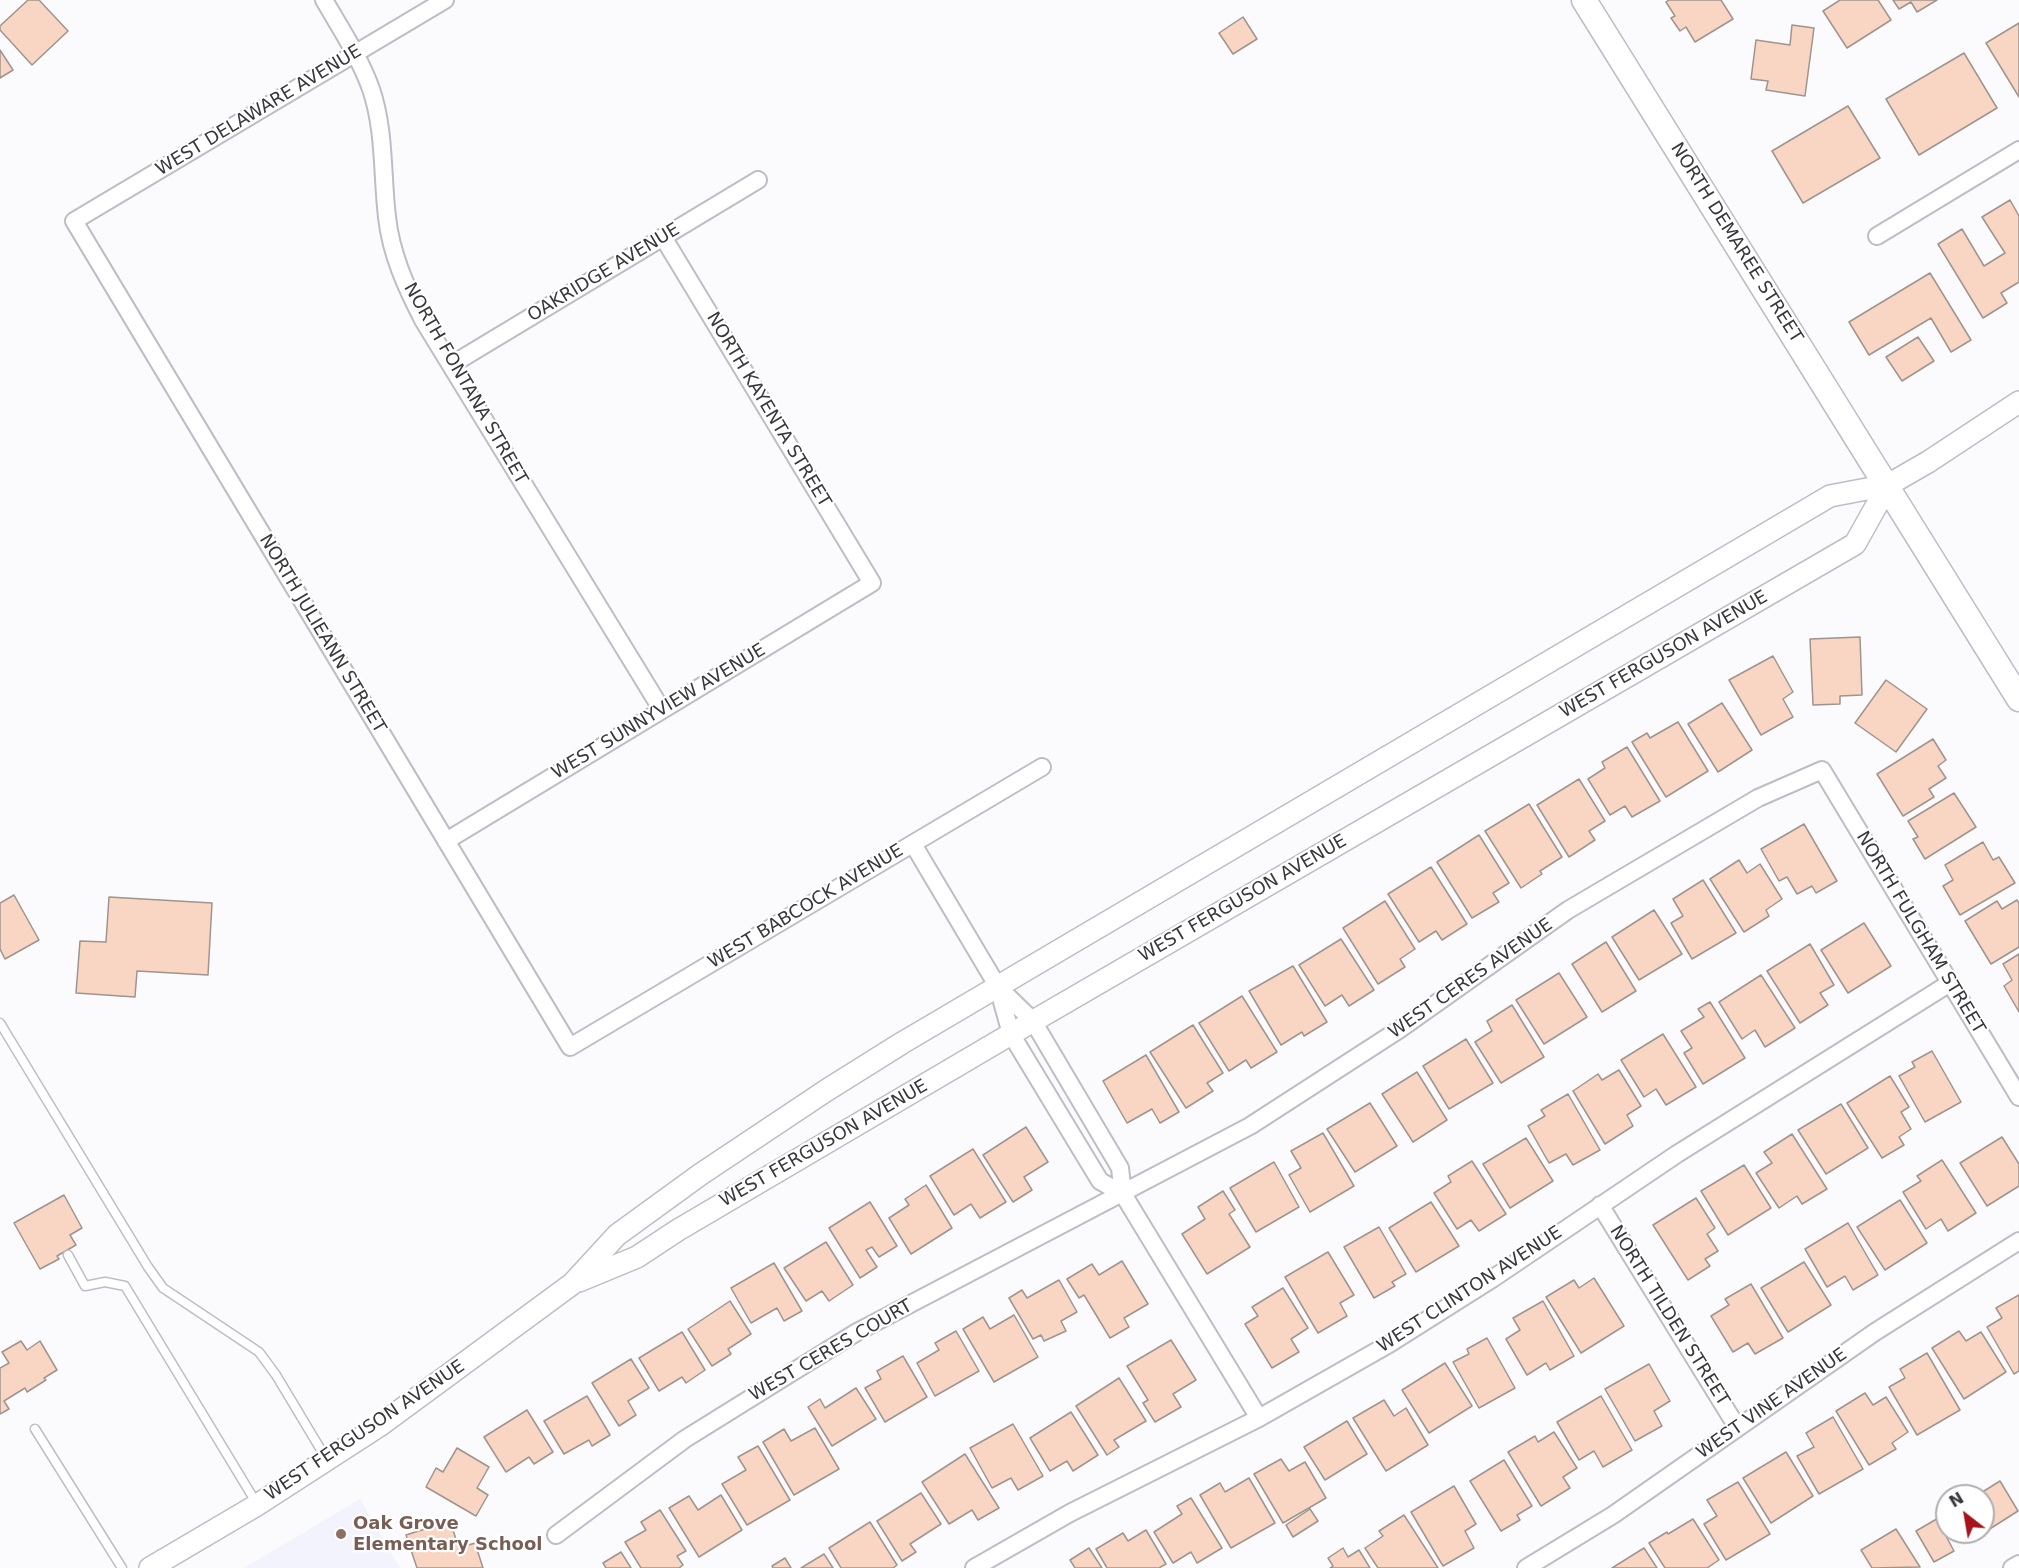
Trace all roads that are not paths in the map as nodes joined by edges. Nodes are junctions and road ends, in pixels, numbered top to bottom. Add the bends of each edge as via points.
1 (324, 0) edge
2 (445, 0) edge
3 (1584, 0) edge
4 (355, 53) junction
5 (2019, 150) edge
6 (758, 180) dead end
7 (74, 221) joint
8 (1877, 236) dead end
9 (663, 237) junction
10 (451, 365) junction
11 (2019, 402) edge
12 (1888, 485) junction
13 (873, 583) joint
14 (2019, 699) edge
15 (662, 710) junction
16 (1042, 767) dead end
17 (1822, 770) joint
18 (446, 841) junction
19 (913, 844) junction
20 (1950, 983) junction
21 (998, 987) junction
22 (1033, 1021) junction
23 (0, 1023) edge
24 (1011, 1034) junction
25 (570, 1047) joint
26 (2019, 1097) edge
27 (1123, 1194) junction
28 (1600, 1205) junction
29 (2019, 1241) edge
30 (68, 1255) dead end
31 (572, 1284) junction
32 (1259, 1418) junction
33 (1737, 1427) junction
34 (35, 1429) dead end
35 (327, 1460) junction
36 (257, 1504) junction
37 (556, 1535) dead end
38 (2019, 1564) edge
39 (122, 1568) edge
40 (150, 1568) edge
41 (974, 1568) edge
42 (1526, 1568) edge
43 (2012, 1568) edge

1 - 4 street, NORTH FONTANA STREET
2 - 4 street, WEST DELAWARE AVENUE
3 - 12 main road, NORTH DEMAREE STREET
4 - 7 street, WEST DELAWARE AVENUE
4 - 10 street, NORTH FONTANA STREET via 371,90 379,123 393,250 405,285
5 - 8 street
6 - 9 street, OAKRIDGE AVENUE
7 - 18 street, NORTH JULIEANN STREET
9 - 10 street, OAKRIDGE AVENUE
9 - 13 street, NORTH KAYENTA STREET
10 - 15 street, NORTH FONTANA STREET
11 - 12 street, WEST FERGUSON AVENUE
12 - 14 main road, NORTH DEMAREE STREET
12 - 21 street, WEST FERGUSON AVENUE via 1830,496
12 - 22 street, WEST FERGUSON AVENUE via 1856,544
13 - 15 street, WEST SUNNYVIEW AVENUE
15 - 18 street, WEST SUNNYVIEW AVENUE
16 - 19 street, WEST BABCOCK AVENUE
17 - 20 street, NORTH FULGHAM STREET
17 - 27 street, WEST CERES AVENUE via 1758,798 1568,910 1400,1029 1250,1126
18 - 25 street, NORTH JULIEANN STREET
19 - 21 street
19 - 25 street, WEST BABCOCK AVENUE
20 - 26 street, NORTH FULGHAM STREET
20 - 28 street, WEST CLINTON AVENUE
21 - 22 street
21 - 24 street
21 - 31 street, WEST FERGUSON AVENUE via 845,1078 701,1174 617,1235
22 - 24 street, WEST FERGUSON AVENUE
22 - 27 street via 1120,1168
23 - 35 lane via 163,1288 259,1352
24 - 27 street via 1100,1181
24 - 31 street, WEST FERGUSON AVENUE via 636,1257
27 - 32 street
27 - 37 street, WEST CERES COURT via 857,1332 685,1439
28 - 32 street, WEST CLINTON AVENUE via 1389,1344
28 - 33 street, NORTH TILDEN STREET
29 - 33 street, WEST VINE AVENUE via 1875,1332
30 - 36 lane via 85,1286 105,1282 125,1286
31 - 35 street, WEST FERGUSON AVENUE
32 - 41 street, WEST CLINTON AVENUE via 1070,1513
33 - 42 street, WEST VINE AVENUE via 1613,1515
34 - 39 lane
35 - 36 street, WEST FERGUSON AVENUE
36 - 40 street, WEST FERGUSON AVENUE
38 - 43 street

